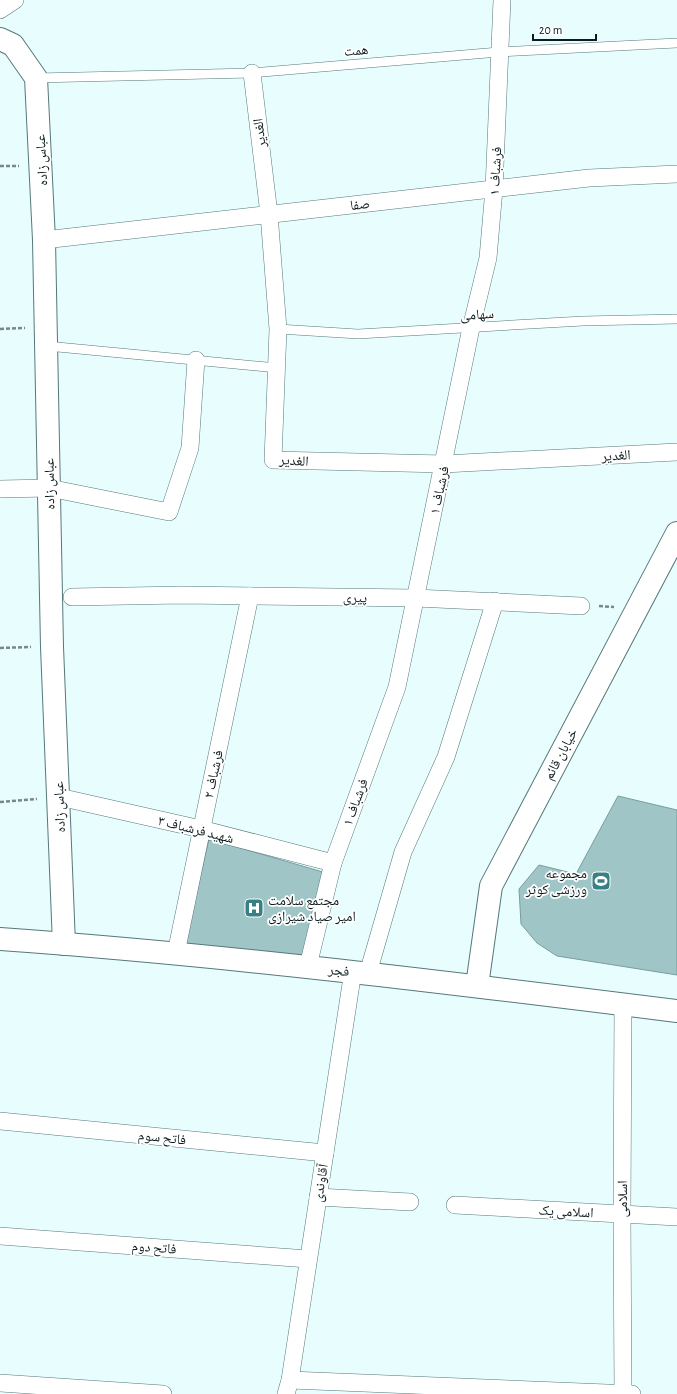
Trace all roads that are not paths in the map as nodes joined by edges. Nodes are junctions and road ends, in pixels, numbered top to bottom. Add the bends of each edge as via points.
1 (15, 0) edge
2 (502, 0) edge
3 (0, 10) edge
4 (0, 38) edge
5 (673, 44) edge
6 (677, 51) edge
7 (500, 52) junction
8 (252, 73) junction
9 (36, 78) junction
10 (677, 174) edge
11 (494, 189) junction
12 (269, 214) junction
13 (44, 240) junction
14 (677, 319) edge
15 (471, 328) junction
16 (278, 329) junction
17 (47, 346) junction
18 (196, 360) junction
19 (277, 368) junction
20 (677, 452) edge
21 (444, 464) junction
22 (49, 488) junction
23 (0, 489) edge
24 (677, 533) edge
25 (250, 596) junction
26 (72, 597) dead end
27 (416, 598) junction
28 (495, 601) junction
29 (581, 606) road end
30 (59, 797) junction
31 (201, 829) junction
32 (333, 863) junction
33 (0, 939) edge
34 (64, 944) junction
35 (176, 953) junction
36 (308, 966) junction
37 (361, 972) junction
38 (477, 986) junction
39 (623, 1004) junction
40 (677, 1011) edge
41 (0, 1121) edge
42 (325, 1153) junction
43 (318, 1197) junction
44 (410, 1202) dead end
45 (455, 1205) dead end
46 (622, 1214) junction
47 (677, 1217) edge
48 (0, 1236) edge
49 (308, 1259) junction
50 (0, 1383) edge
51 (288, 1387) edge
52 (163, 1394) edge
53 (623, 1394) edge
54 (632, 1394) edge

1 - 3 street
2 - 7 street, فرشباف ۱
4 - 9 main road via 13,45
5 - 6 lane
5 - 7 lane, همت
7 - 8 lane, همت
7 - 11 street, فرشباف ۱
8 - 9 lane, همت
8 - 12 street, الغدیر
9 - 13 main road, عباس زاده
10 - 11 street, صفا via 589,178
11 - 12 street, صفا
11 - 15 street, فرشباف ۱ via 488,258
12 - 13 street, صفا
12 - 16 street, الغدیر
13 - 17 main road, عباس زاده
14 - 15 lane, سهامی via 583,321
15 - 16 lane, سهامی via 358,334
15 - 21 street, فرشباف ۱
16 - 19 street, الغدیر
17 - 18 lane
17 - 22 main road, عباس زاده
18 - 19 lane
18 - 22 street via 190,448 169,512
19 - 21 street, الغدیر via 273,460
20 - 21 street, الغدیر
21 - 27 street, فرشباف ۱
22 - 23 street
22 - 30 main road, عباس زاده via 52,647
24 - 38 main road, خیابان قائم via 491,886
25 - 26 street, پیری
25 - 27 street, پیری
25 - 31 street, فرشباف ۲
27 - 28 street, پیری
27 - 32 street, فرشباف ۱ via 397,687
28 - 29 street, پیری
28 - 37 street, آقاوندی via 446,757 403,852
30 - 31 street, شهید فرشباف ۳
30 - 34 main road, عباس زاده
31 - 32 street, شهید فرشباف ۳
31 - 35 street, فرشباف ۲
32 - 36 street, فرشباف ۱
33 - 34 main road, فجر
34 - 35 main road, فجر
35 - 36 main road, فجر
36 - 37 main road, فجر
37 - 38 main road, فجر
37 - 42 street, آقاوندی
38 - 39 main road, فجر
39 - 40 main road, فجر
39 - 46 street, اسلامی
41 - 42 street, فاتح سوم
42 - 43 street, آقاوندی
43 - 44 street
43 - 49 street, آقاوندی
45 - 46 street, اسلامی یک
46 - 47 street, اسلامی یک
46 - 53 street, اسلامی
48 - 49 street, فاتح دوم
49 - 51 street, آقاوندی
50 - 52 street
51 - 53 street
53 - 54 street

